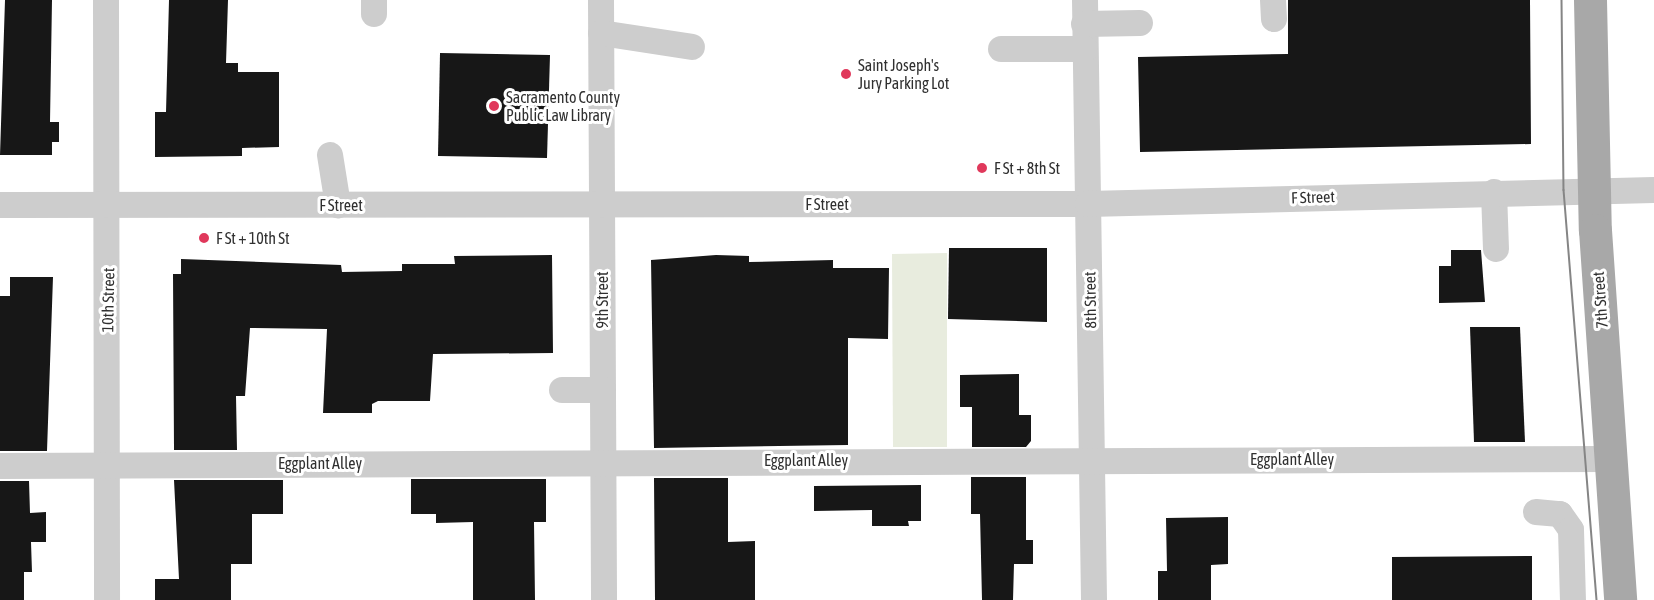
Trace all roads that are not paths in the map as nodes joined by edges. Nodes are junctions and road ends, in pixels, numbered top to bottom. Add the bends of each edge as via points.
1 (106, 0) edge
2 (601, 0) edge
3 (1590, 0) edge
4 (1140, 23) dead end
5 (1085, 24) edge
6 (601, 33) junction
7 (692, 47) dead end
8 (1001, 49) dead end
9 (330, 155) dead end
10 (1594, 190) junction
11 (1654, 190) edge
12 (1494, 192) junction
13 (602, 204) junction
14 (1088, 204) junction
15 (0, 205) edge
16 (107, 205) junction
17 (338, 205) junction
18 (1496, 249) dead end
19 (562, 390) dead end
20 (603, 390) junction
21 (1093, 459) junction
22 (1612, 459) junction
23 (603, 460) junction
24 (106, 465) junction
25 (0, 466) edge
26 (1536, 512) dead end
27 (107, 600) edge
28 (604, 600) edge
29 (1094, 600) edge
30 (1573, 600) edge
31 (1620, 600) edge

1 - 16 street, 10th Street
2 - 6 street, 9th Street
3 - 10 main road, 7th Street
4 - 5 street
5 - 8 street
5 - 14 street, 8th Street
6 - 7 street
6 - 13 street, 9th Street
9 - 17 street
10 - 11 street, F Street
10 - 12 street, F Street
10 - 22 main road, 7th Street
12 - 14 street, F Street
12 - 18 street
13 - 14 street, F Street
13 - 17 street, F Street
13 - 20 street, 9th Street
14 - 21 street, 8th Street
15 - 16 street, F Street
16 - 17 street, F Street
16 - 24 street, 10th Street
19 - 20 street
20 - 23 street, 9th Street
21 - 22 street, Eggplant Alley
21 - 23 street, Eggplant Alley
21 - 29 street, 8th Street
22 - 31 main road, 7th Street
23 - 24 street, Eggplant Alley
23 - 28 street, 9th Street
24 - 25 street, Eggplant Alley
24 - 27 street, 10th Street
26 - 30 street via 1560,514 1571,530

